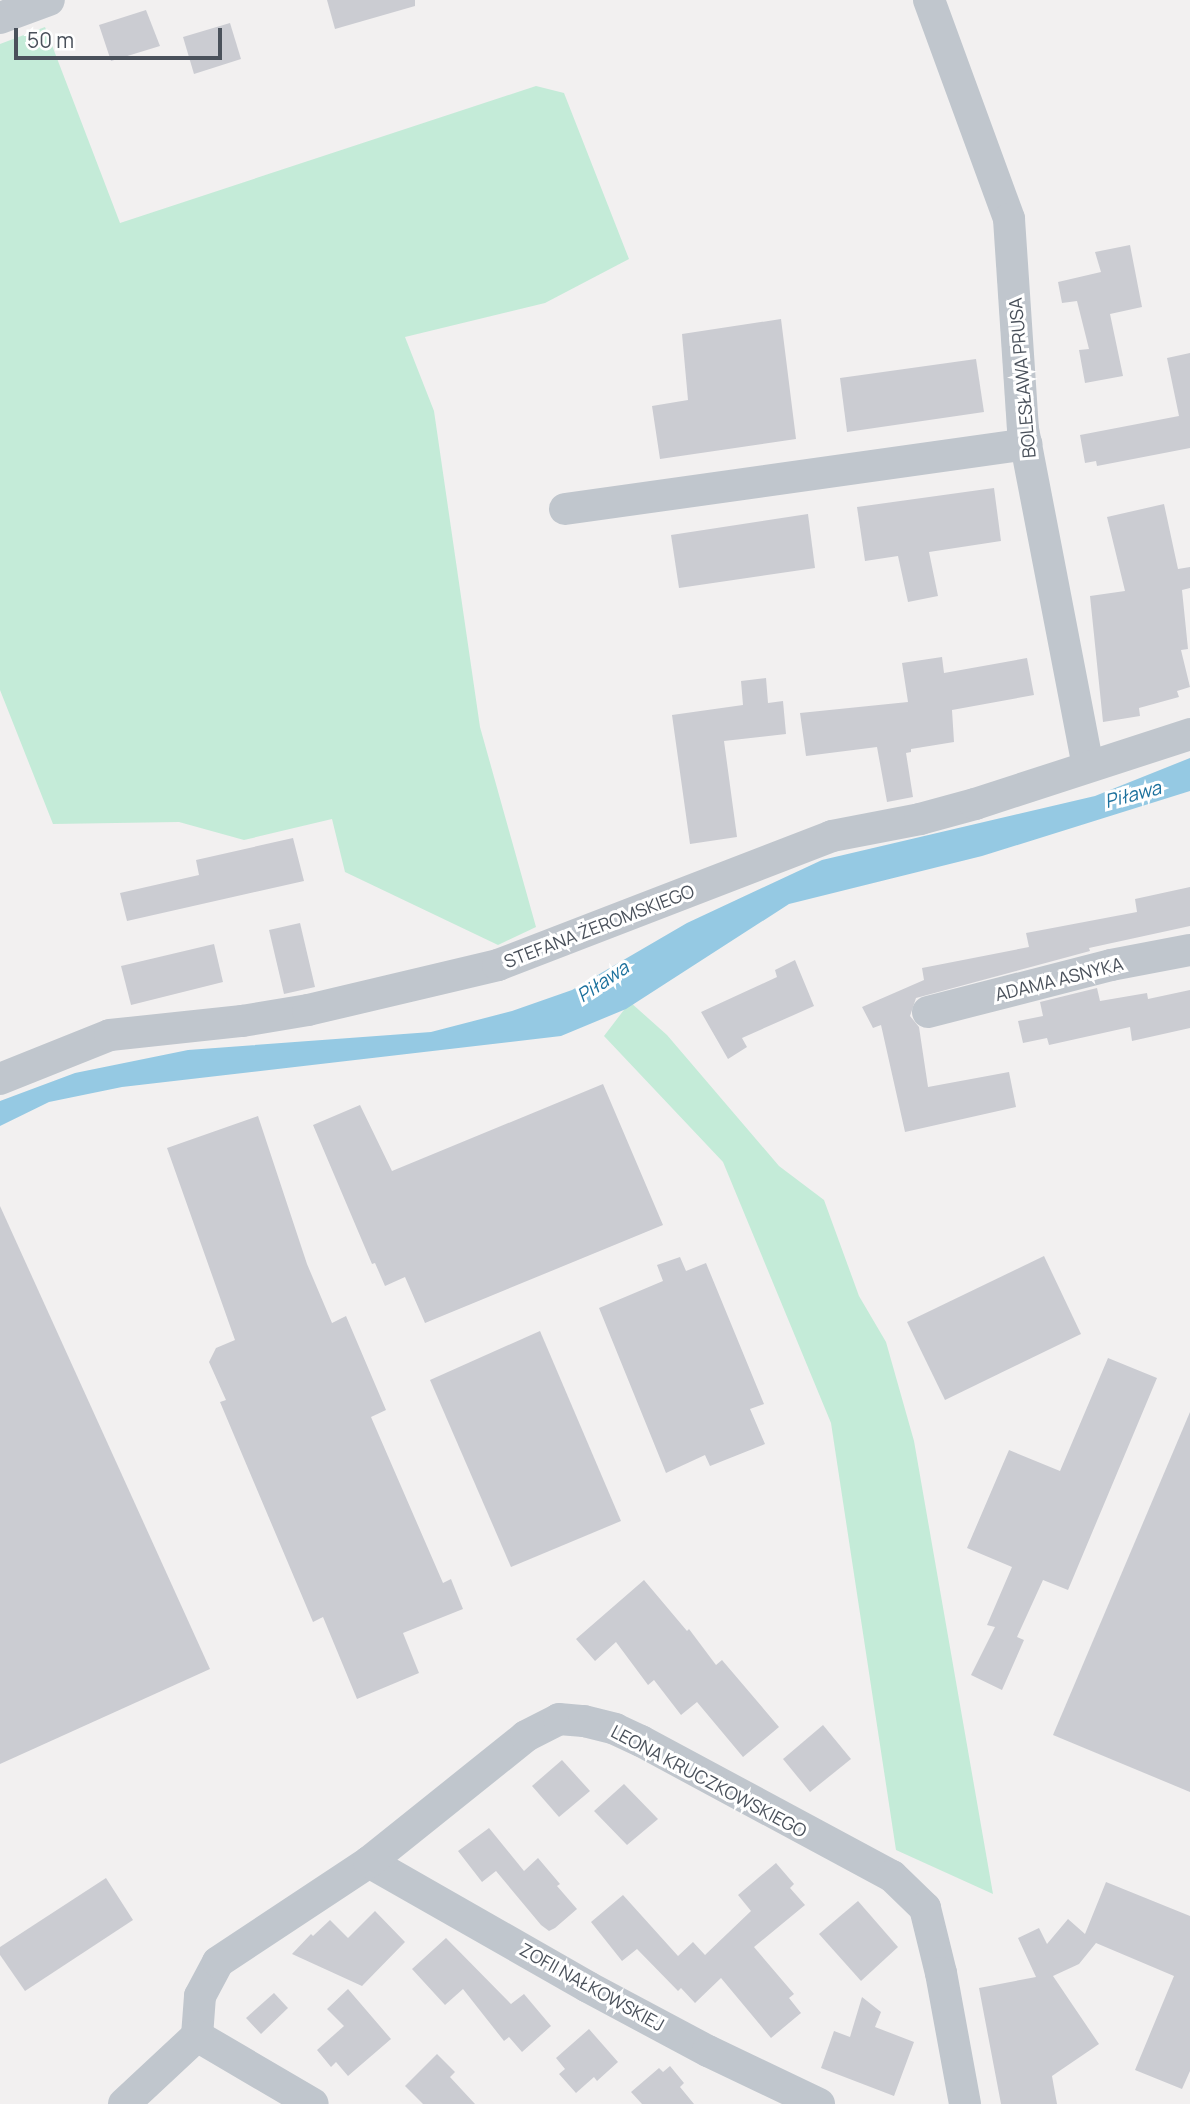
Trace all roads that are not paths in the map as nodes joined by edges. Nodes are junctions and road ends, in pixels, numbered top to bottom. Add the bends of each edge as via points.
1 (49, 0) edge
2 (929, 0) edge
3 (0, 18) edge
4 (1026, 444) junction
5 (565, 509) dead end
6 (1190, 734) edge
7 (1088, 766) junction
8 (1190, 950) edge
9 (928, 1012) dead end
10 (0, 1079) edge
11 (369, 1862) junction
12 (197, 2036) junction
13 (124, 2104) edge
14 (313, 2104) edge
15 (820, 2104) edge
16 (965, 2104) edge

1 - 3 street
2 - 4 street, BOLESŁAWA PRUSA via 1009,219
4 - 5 street
4 - 7 street, BOLESŁAWA PRUSA
6 - 7 street, STEFANA ŻEROMSKIEGO
7 - 10 street, STEFANA ŻEROMSKIEGO via 975,804 832,836 498,965 308,1010 110,1035
8 - 9 street, ADAMA ASNYKA via 1111,965
11 - 12 street, LEONA KRUCZKOWSKIEGO via 218,1962 200,1996
11 - 15 street, ZOFII NAŁKOWSKIEJ via 708,2051
11 - 16 street, LEONA KRUCZKOWSKIEGO via 526,1736 559,1719 615,1728 892,1876 925,1908
12 - 13 street
12 - 14 street

